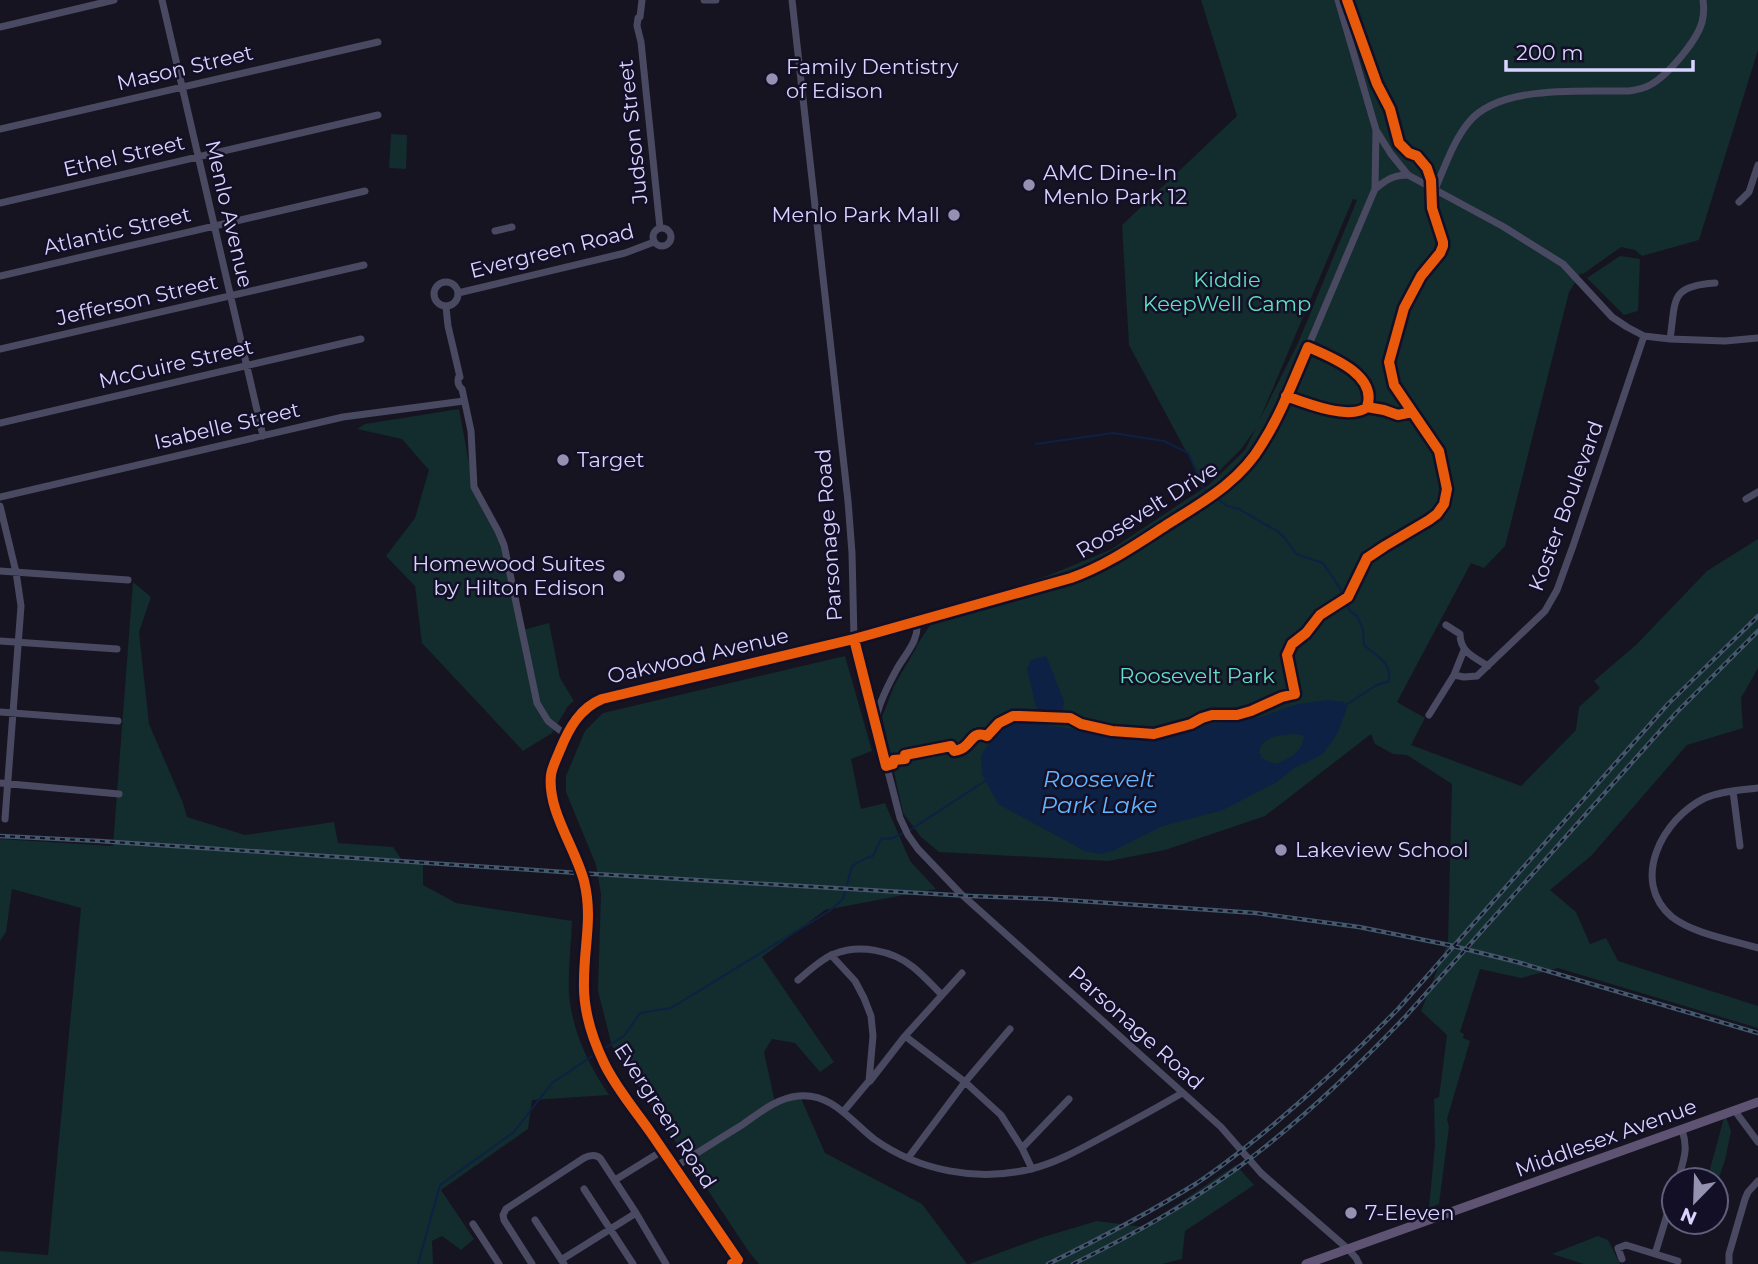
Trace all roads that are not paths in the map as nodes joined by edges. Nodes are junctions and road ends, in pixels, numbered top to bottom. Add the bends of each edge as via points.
1 (114, 0) edge
2 (162, 0) edge
3 (642, 0) edge
4 (704, 0) edge
5 (716, 0) edge
6 (792, 0) edge
7 (1338, 0) edge
8 (1703, 0) edge
9 (0, 27) edge
10 (378, 42) dead end
11 (181, 87) junction
12 (378, 115) dead end
13 (0, 129) edge
14 (1376, 130) junction
15 (198, 157) junction
16 (1758, 165) edge
17 (1408, 175) junction
18 (1375, 189) junction
19 (1435, 189) junction
20 (365, 191) dead end
21 (1739, 202) dead end
22 (0, 203) edge
23 (214, 226) junction
24 (512, 228) dead end
25 (660, 228) junction
26 (495, 231) dead end
27 (654, 242) junction
28 (364, 265) dead end
29 (0, 276) edge
30 (1714, 283) dead end
31 (458, 293) junction
32 (231, 296) junction
33 (446, 307) junction
34 (1644, 336) junction
35 (1758, 338) edge
36 (361, 339) dead end
37 (1670, 339) junction
38 (0, 349) edge
39 (246, 366) junction
40 (464, 401) junction
41 (0, 423) edge
42 (263, 436) junction
43 (1758, 492) edge
44 (0, 497) edge
45 (1746, 499) dead end
46 (0, 506) edge
47 (0, 571) edge
48 (16, 572) junction
49 (128, 580) dead end
50 (917, 622) junction
51 (1446, 625) dead end
52 (854, 639) junction
53 (0, 641) edge
54 (18, 642) junction
55 (117, 649) dead end
56 (1464, 650) junction
57 (1488, 666) junction
58 (1454, 675) junction
59 (0, 712) edge
60 (13, 713) junction
61 (1429, 715) dead end
62 (118, 721) dead end
63 (875, 722) junction
64 (566, 735) junction
65 (4, 784) edge
66 (1758, 788) edge
67 (1733, 792) junction
68 (119, 794) dead end
69 (5, 819) dead end
70 (1740, 846) dead end
71 (1758, 948) edge
72 (831, 955) junction
73 (962, 973) dead end
74 (798, 980) dead end
75 (942, 994) junction
76 (1010, 1030) dead end
77 (905, 1036) junction
78 (869, 1081) junction
79 (965, 1082) junction
80 (1182, 1093) junction
81 (1069, 1100) dead end
82 (1758, 1102) edge
83 (1735, 1111) junction
84 (843, 1112) junction
85 (1679, 1130) junction
86 (1758, 1142) edge
87 (1022, 1148) junction
88 (663, 1151) junction
89 (908, 1158) junction
90 (1682, 1166) edge
91 (674, 1167) junction
92 (1032, 1169) junction
93 (615, 1180) junction
94 (1758, 1181) edge
95 (584, 1189) dead end
96 (636, 1213) junction
97 (535, 1220) dead end
98 (472, 1224) dead end
99 (610, 1229) junction
100 (1661, 1236) edge
101 (1348, 1249) junction
102 (1655, 1254) junction
103 (1622, 1259) dead end
104 (1678, 1261) dead end
105 (562, 1262) edge
106 (737, 1263) edge
107 (499, 1264) edge
108 (532, 1264) edge
109 (633, 1264) edge
110 (666, 1264) edge
111 (1306, 1264) edge
112 (1359, 1264) edge
113 (1729, 1264) edge

1 - 9 street
2 - 11 street, Menlo Avenue
3 - 25 street, Judson Street via 639,32
4 - 5 street
6 - 52 street, Parsonage Road via 848,501
7 - 14 street, Roosevelt Drive
8 - 19 street via 1698,33 1651,85 1629,92 1529,94 1485,108 1462,132
10 - 11 street, Mason Street
11 - 13 street, Mason Street
11 - 15 street, Menlo Avenue
12 - 15 street, Ethel Street
14 - 17 street
14 - 18 street, Roosevelt Drive
15 - 22 street, Ethel Street
15 - 23 street, Menlo Avenue
16 - 21 street via 1749,192
17 - 18 street via 1391,177
17 - 19 street
18 - 50 street, Roosevelt Drive via 1308,347 1262,444 1243,470 1203,502 1093,570
19 - 34 street via 1563,264 1612,317
20 - 23 street, Atlantic Street
23 - 29 street, Atlantic Street
23 - 32 street, Menlo Avenue
24 - 26 street
25 - 27 street, Evergreen Road via 653,233
25 - 27 street, Evergreen Road via 670,233 669,242 662,246
27 - 31 street, Evergreen Road
28 - 32 street, Jefferson Street
30 - 37 street via 1694,285 1678,296
31 - 33 street, Evergreen Road via 454,304
31 - 33 street, Evergreen Road via 451,283 436,286 436,301
32 - 38 street, Jefferson Street
32 - 39 street, Menlo Avenue
33 - 40 street, Evergreen Road
34 - 37 street
34 - 57 street, Koster Boulevard via 1557,590 1545,611
35 - 37 street
36 - 39 street, McGuire Street
39 - 41 street, McGuire Street
39 - 42 street, Menlo Avenue
40 - 42 street, Isabelle Street via 343,417
40 - 64 street, Evergreen Road via 474,487 504,545 533,692 548,721
42 - 44 street, Isabelle Street
43 - 45 street
46 - 48 street
47 - 48 street
48 - 49 street
48 - 54 street via 21,606
50 - 52 street, Roosevelt Drive
50 - 63 street via 917,635 884,694
51 - 56 street via 1460,634
52 - 63 street, Parsonage Road
52 - 64 street, Oakwood Avenue via 602,699 586,707
53 - 54 street
54 - 55 street
54 - 60 street
56 - 57 street
56 - 58 street
57 - 58 street, Koster Boulevard via 1477,676
58 - 61 street
59 - 60 street
60 - 62 street
60 - 65 street
63 - 80 street, Parsonage Road via 896,806 906,831 923,854 965,898
64 - 88 street, Evergreen Road via 551,775 552,795 588,903 583,982 593,1039 611,1076
65 - 68 street
65 - 69 street
66 - 67 street
67 - 70 street
67 - 71 street via 1703,799 1671,826 1655,853 1652,879 1660,902 1683,924
72 - 74 street
72 - 75 street via 866,949 889,954 913,967
72 - 78 street via 855,981 871,1016
73 - 75 street
75 - 77 street
76 - 79 street
77 - 78 street
77 - 79 street
78 - 84 street
79 - 87 street via 1001,1115
79 - 89 street
80 - 92 street via 1066,1157
80 - 101 street, Parsonage Road via 1221,1127 1261,1173
81 - 87 street
82 - 83 main road, Middlesex Avenue
83 - 85 main road, Middlesex Avenue
83 - 86 street
84 - 89 street via 873,1138
84 - 91 street via 815,1097 785,1099
85 - 90 street via 1686,1140
85 - 101 main road, Middlesex Avenue
87 - 92 street
88 - 91 street, Evergreen Road
88 - 93 street
89 - 92 street via 959,1174
91 - 106 street, Evergreen Road
93 - 96 street
93 - 108 street via 600,1158 591,1155 506,1209 504,1220
94 - 113 street via 1745,1199
95 - 99 street
96 - 99 street
96 - 110 street
97 - 105 street
98 - 107 street
99 - 105 street
99 - 109 street
100 - 102 street
101 - 111 main road, Middlesex Avenue
101 - 112 street, Parsonage Road
102 - 103 street via 1626,1245 1618,1248
102 - 104 street

